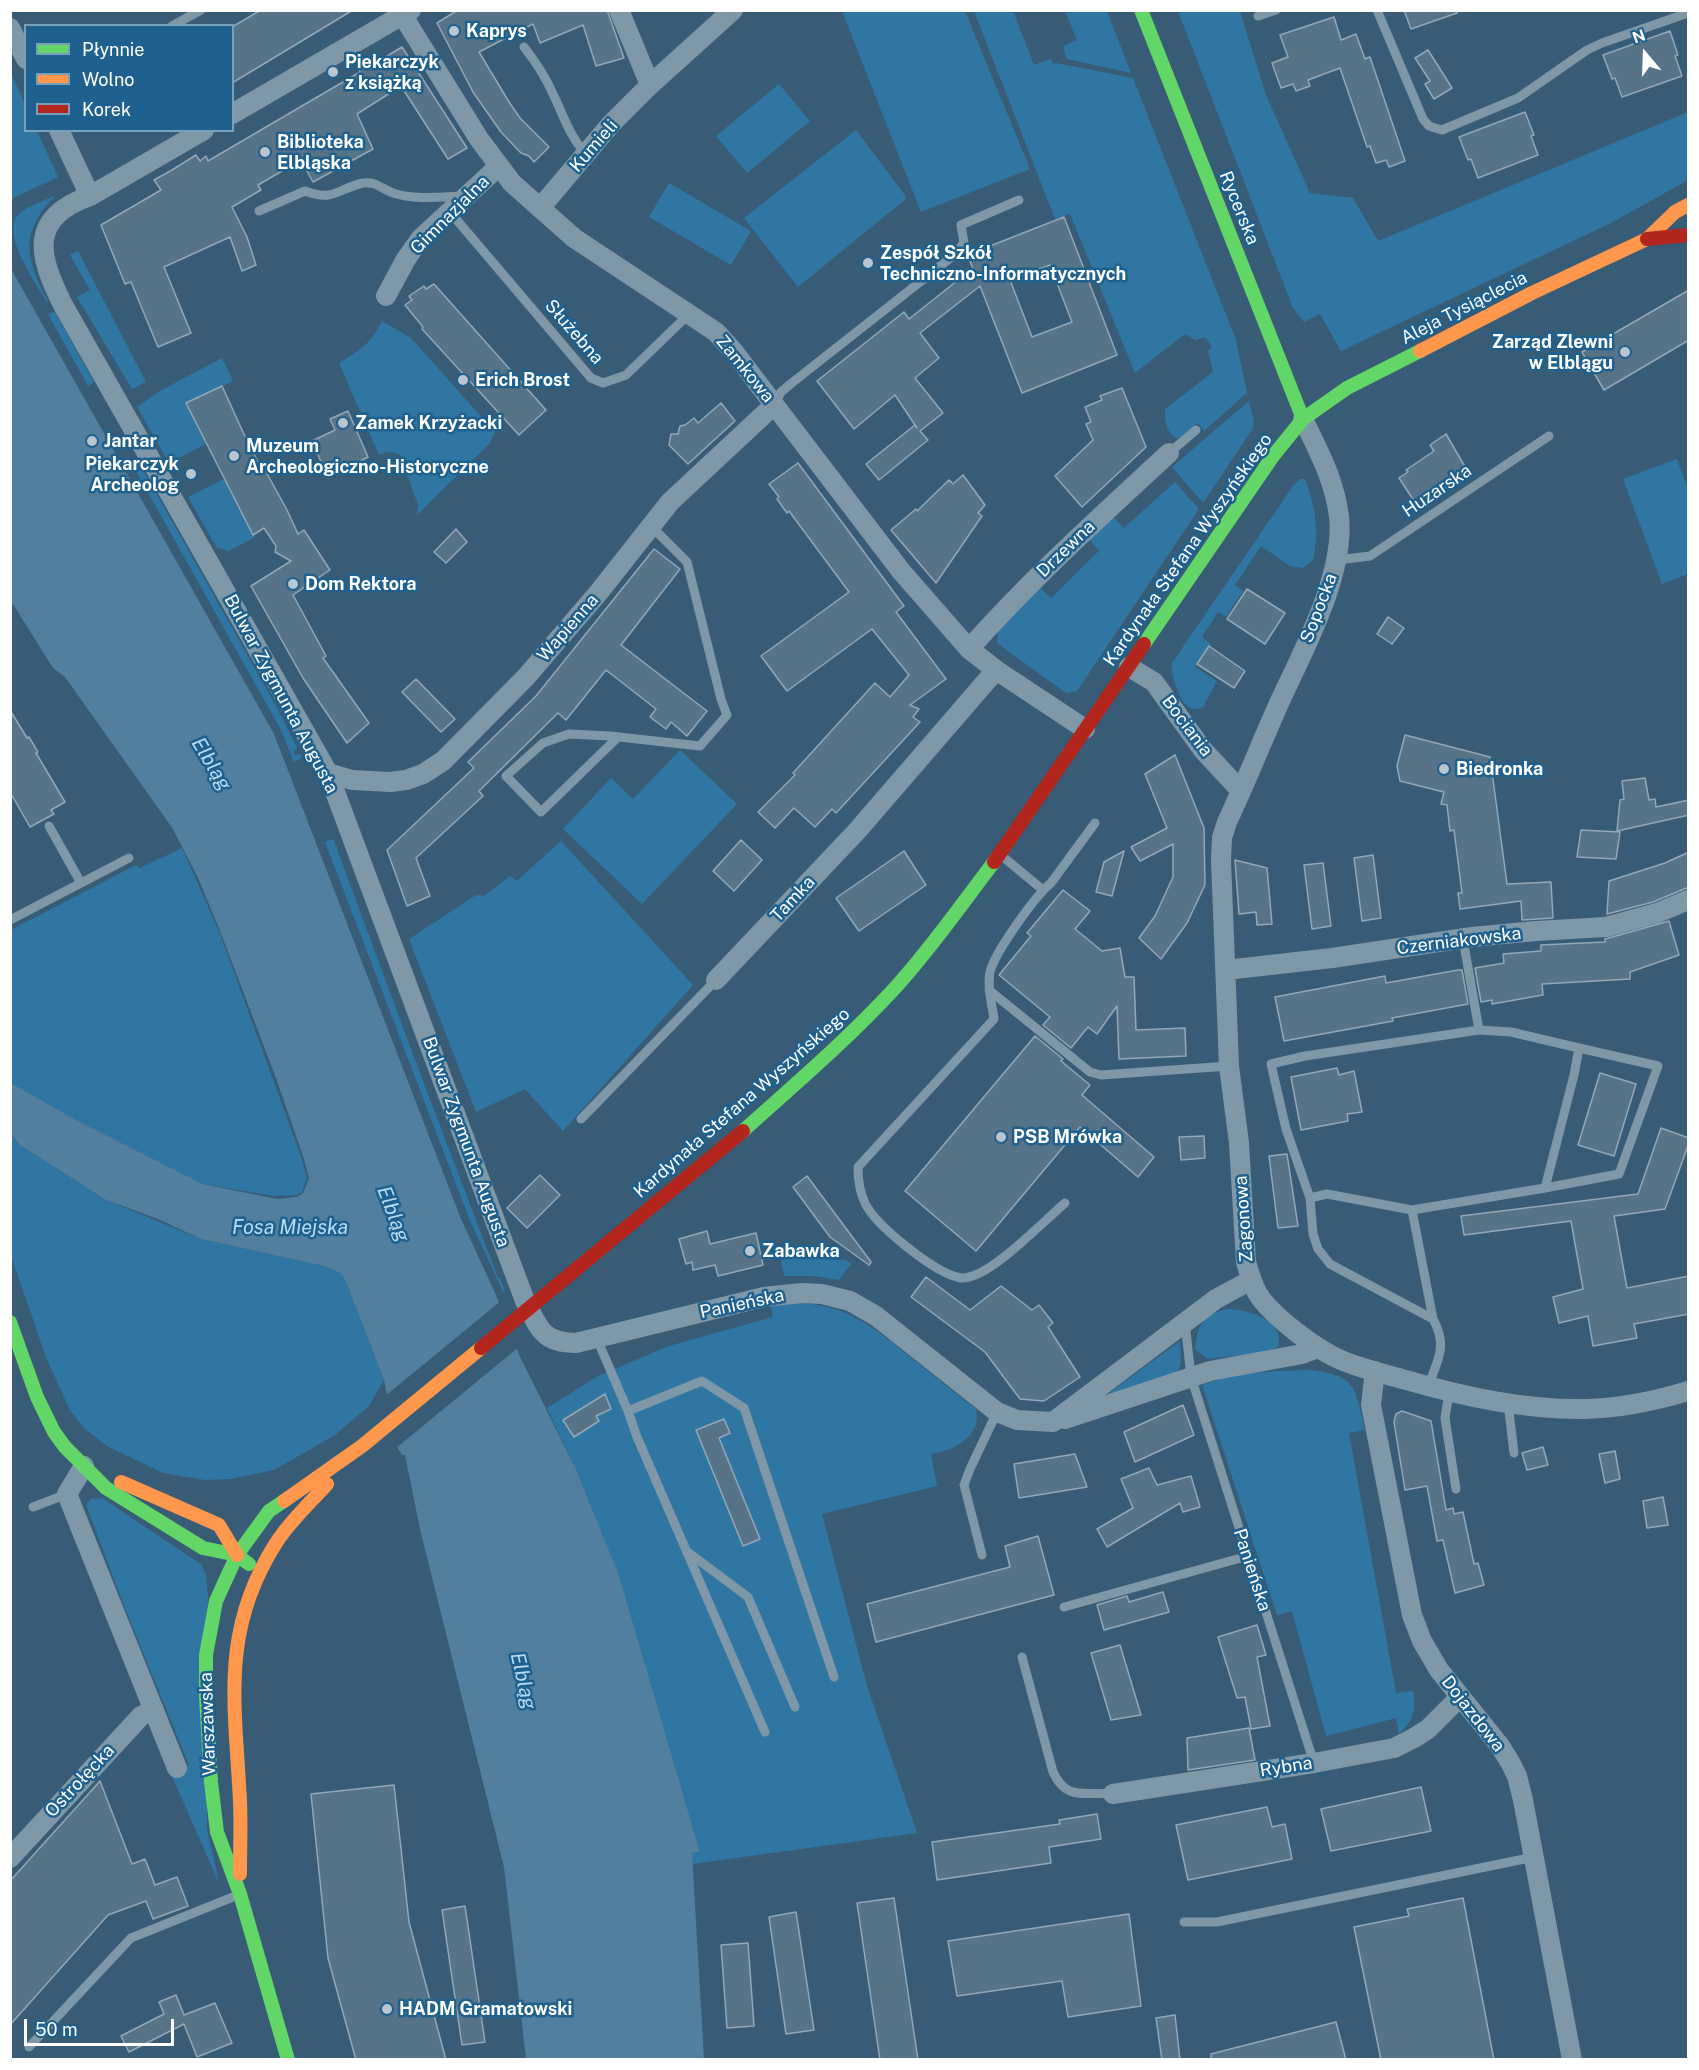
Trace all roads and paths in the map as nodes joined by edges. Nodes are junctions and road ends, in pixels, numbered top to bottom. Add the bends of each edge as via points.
1 (201, 10) edge
2 (619, 10) edge
3 (1141, 10) edge
4 (1276, 10) edge
5 (1377, 10) edge
6 (407, 13) edge
7 (1689, 13) edge
8 (722, 15) edge
9 (1258, 16) dead end
10 (176, 24) edge
11 (10, 28) edge
12 (524, 47) dead end
13 (24, 55) edge
14 (650, 85) junction
15 (234, 113) edge
16 (60, 132) edge
17 (201, 132) edge
18 (586, 154) junction
19 (498, 167) junction
20 (90, 196) junction
21 (467, 196) junction
22 (1019, 200) dead end
23 (1689, 205) edge
24 (540, 208) junction
25 (259, 211) dead end
26 (450, 212) junction
27 (1689, 235) edge
28 (1647, 239) junction
29 (386, 296) dead end
30 (689, 314) junction
31 (774, 405) junction
32 (1303, 419) junction
33 (1196, 430) dead end
34 (1549, 436) dead end
35 (1168, 453) joint
36 (651, 526) junction
37 (1337, 560) junction
38 (969, 649) junction
39 (1129, 667) junction
40 (996, 670) junction
41 (1085, 729) junction
42 (618, 737) junction
43 (328, 773) junction
44 (1241, 791) junction
45 (1095, 823) dead end
46 (49, 826) dead end
47 (1000, 854) junction
48 (129, 858) dead end
49 (81, 883) junction
50 (1043, 890) junction
51 (1689, 900) edge
52 (10, 907) edge
53 (13, 919) edge
54 (1463, 939) junction
55 (1226, 970) junction
56 (716, 980) joint
57 (989, 990) junction
58 (1479, 1030) junction
59 (1579, 1048) junction
60 (1230, 1066) junction
61 (581, 1119) dead end
62 (1545, 1188) junction
63 (1310, 1198) junction
64 (1065, 1203) dead end
65 (1412, 1210) junction
66 (1251, 1280) junction
67 (534, 1298) junction
68 (1433, 1319) junction
69 (10, 1322) edge
70 (1185, 1322) junction
71 (597, 1339) junction
72 (1318, 1347) junction
73 (1374, 1371) junction
74 (1191, 1377) junction
75 (1428, 1387) junction
76 (1689, 1391) edge
77 (1449, 1392) junction
78 (1508, 1403) junction
79 (628, 1411) junction
80 (997, 1412) junction
81 (1053, 1422) junction
82 (362, 1446) junction
83 (1514, 1453) dead end
84 (84, 1466) junction
85 (1456, 1489) dead end
86 (67, 1494) junction
87 (33, 1507) dead end
88 (269, 1511) junction
89 (249, 1516) dead end
90 (687, 1551) junction
91 (237, 1555) junction
92 (982, 1555) dead end
93 (1248, 1556) junction
94 (260, 1571) junction
95 (1064, 1607) dead end
96 (1022, 1657) dead end
97 (834, 1677) dead end
98 (1460, 1697) junction
99 (795, 1707) dead end
100 (154, 1710) junction
101 (765, 1732) dead end
102 (1314, 1763) junction
103 (177, 1768) dead end
104 (1104, 1793) joint
105 (1534, 1857) junction
106 (10, 1858) edge
107 (240, 1894) junction
108 (1184, 1922) dead end
109 (29, 2047) dead end
110 (288, 2060) edge
111 (1572, 2060) edge

1 - 10 lane
2 - 14 street
3 - 32 main road, Rycerska
4 - 9 lane
5 - 7 lane via 1423,119 1429,126 1442,130 1518,98 1587,50
6 - 15 street
6 - 19 street, Zamkowa
8 - 14 street, Kumieli
11 - 13 street
12 - 18 lane via 553,93 575,142
14 - 18 street, Kumieli
16 - 20 street
17 - 20 street, Bulwar Zygmunta Augusta
18 - 24 street, Kumieli
19 - 21 street, Gimnazjalna
19 - 24 street, Zamkowa
20 - 43 street, Bulwar Zygmunta Augusta via 70,203 55,217 43,244 48,272
21 - 25 lane via 393,193 373,183 363,183 323,197 305,191
21 - 26 street, Gimnazjalna
22 - 31 lane via 961,225 964,243 953,256 793,382
23 - 28 main road, Aleja Tysiąclecia via 1675,212
24 - 30 street, Zamkowa via 573,238
26 - 29 street, Gimnazjalna via 421,238
26 - 30 lane, Służebna via 591,378 603,383 626,375
27 - 28 main road, Aleja Tysiąclecia
28 - 32 main road, Aleja Tysiąclecia via 1347,388
30 - 31 street, Zamkowa via 716,332
31 - 36 street, Wapienna via 670,502
31 - 38 street, Zamkowa via 901,571
32 - 37 street, Sopocka via 1332,484 1339,518
32 - 39 main road, Kardynała Stefana Wyszyńskiego via 1273,456
33 - 35 lane
34 - 37 lane, Huzarska via 1370,556
35 - 38 street, Drzewna via 1050,564
36 - 42 lane via 687,562 727,715 700,746
36 - 43 street, Wapienna via 526,677 443,761 423,774 390,782 352,780
37 - 44 street, Sopocka via 1313,627
38 - 40 street, Zamkowa
39 - 41 main road, Kardynała Stefana Wyszyńskiego
39 - 44 street, Bociania via 1154,682 1203,750
40 - 41 street, Zamkowa
40 - 56 street, Tamka via 857,831
41 - 47 main road, Kardynała Stefana Wyszyńskiego
42 - 42 lane via 569,734 543,743 506,776 541,812
43 - 67 street, Bulwar Zygmunta Augusta
44 - 55 street, Zagonowa via 1222,838
45 - 50 lane
46 - 49 lane
47 - 50 lane
47 - 67 main road, Kardynała Stefana Wyszyńskiego via 894,989 824,1060 735,1138
48 - 49 lane
49 - 53 lane
50 - 57 lane via 1013,930 990,971
51 - 54 street, Czerniakowska via 1606,927
52 - 53 lane
54 - 55 street, Czerniakowska
54 - 58 lane
55 - 60 street, Zagonowa
56 - 61 lane, Tamka
57 - 60 lane via 1090,1072 1101,1075
57 - 64 lane via 994,1019 858,1167 866,1204 894,1236 936,1269 960,1278 976,1275 995,1263
58 - 59 lane via 1511,1032
58 - 63 lane via 1271,1064 1286,1129
59 - 62 lane
59 - 62 lane via 1658,1066 1619,1174
60 - 66 street, Zagonowa via 1246,1262
62 - 65 lane
63 - 65 lane via 1328,1194
63 - 68 lane via 1313,1234 1329,1264
65 - 68 lane
66 - 70 street
66 - 72 street, Zagonowa via 1261,1299
67 - 71 street, Panieńska via 540,1331 554,1341 576,1343
67 - 82 main road, Kardynała Stefana Wyszyńskiego
68 - 75 lane via 1442,1345
69 - 84 main road via 54,1432
70 - 74 lane, Panieńska
70 - 81 street
71 - 79 lane
71 - 80 street, Panieńska via 764,1297 822,1294 850,1301 876,1316
72 - 73 street, Zagonowa
72 - 74 street, Panieńska via 1302,1354
73 - 75 street, Zagonowa
73 - 98 street, Dojazdowa via 1371,1405 1412,1615 1422,1641
74 - 81 street, Panieńska
74 - 93 lane, Panieńska
75 - 77 street, Zagonowa
76 - 78 street, Zagonowa via 1612,1408 1563,1409
77 - 78 street, Zagonowa
77 - 85 lane via 1444,1418
78 - 83 lane
79 - 90 lane
79 - 97 lane via 702,1381 744,1408
80 - 81 street, Panieńska via 1017,1420
80 - 92 lane via 964,1485
82 - 88 main road, Warszawska
82 - 94 main road, Warszawska via 277,1541
84 - 86 street
84 - 91 main road via 106,1488 203,1548
84 - 91 main road via 224,1523
86 - 87 lane
86 - 100 street, Warszawska
88 - 89 main road, Warszawska
88 - 91 main road, Warszawska
90 - 99 lane via 748,1597
90 - 101 lane
91 - 94 main road
91 - 107 main road, Warszawska via 211,1618 206,1696 217,1832
93 - 95 lane
93 - 102 lane, Panieńska
94 - 107 main road, Warszawska via 241,1630 233,1693 240,1804
96 - 104 lane via 1059,1785 1078,1793
98 - 102 street, Rybna via 1428,1729 1394,1748
98 - 105 street, Dojazdowa via 1500,1746 1517,1776
100 - 103 street, Warszawska
100 - 106 street, Ostrołęcka via 141,1716
102 - 104 street, Rybna
105 - 108 lane via 1217,1922
105 - 111 street, Dojazdowa
107 - 109 lane via 131,1938
107 - 110 main road, Warszawska

